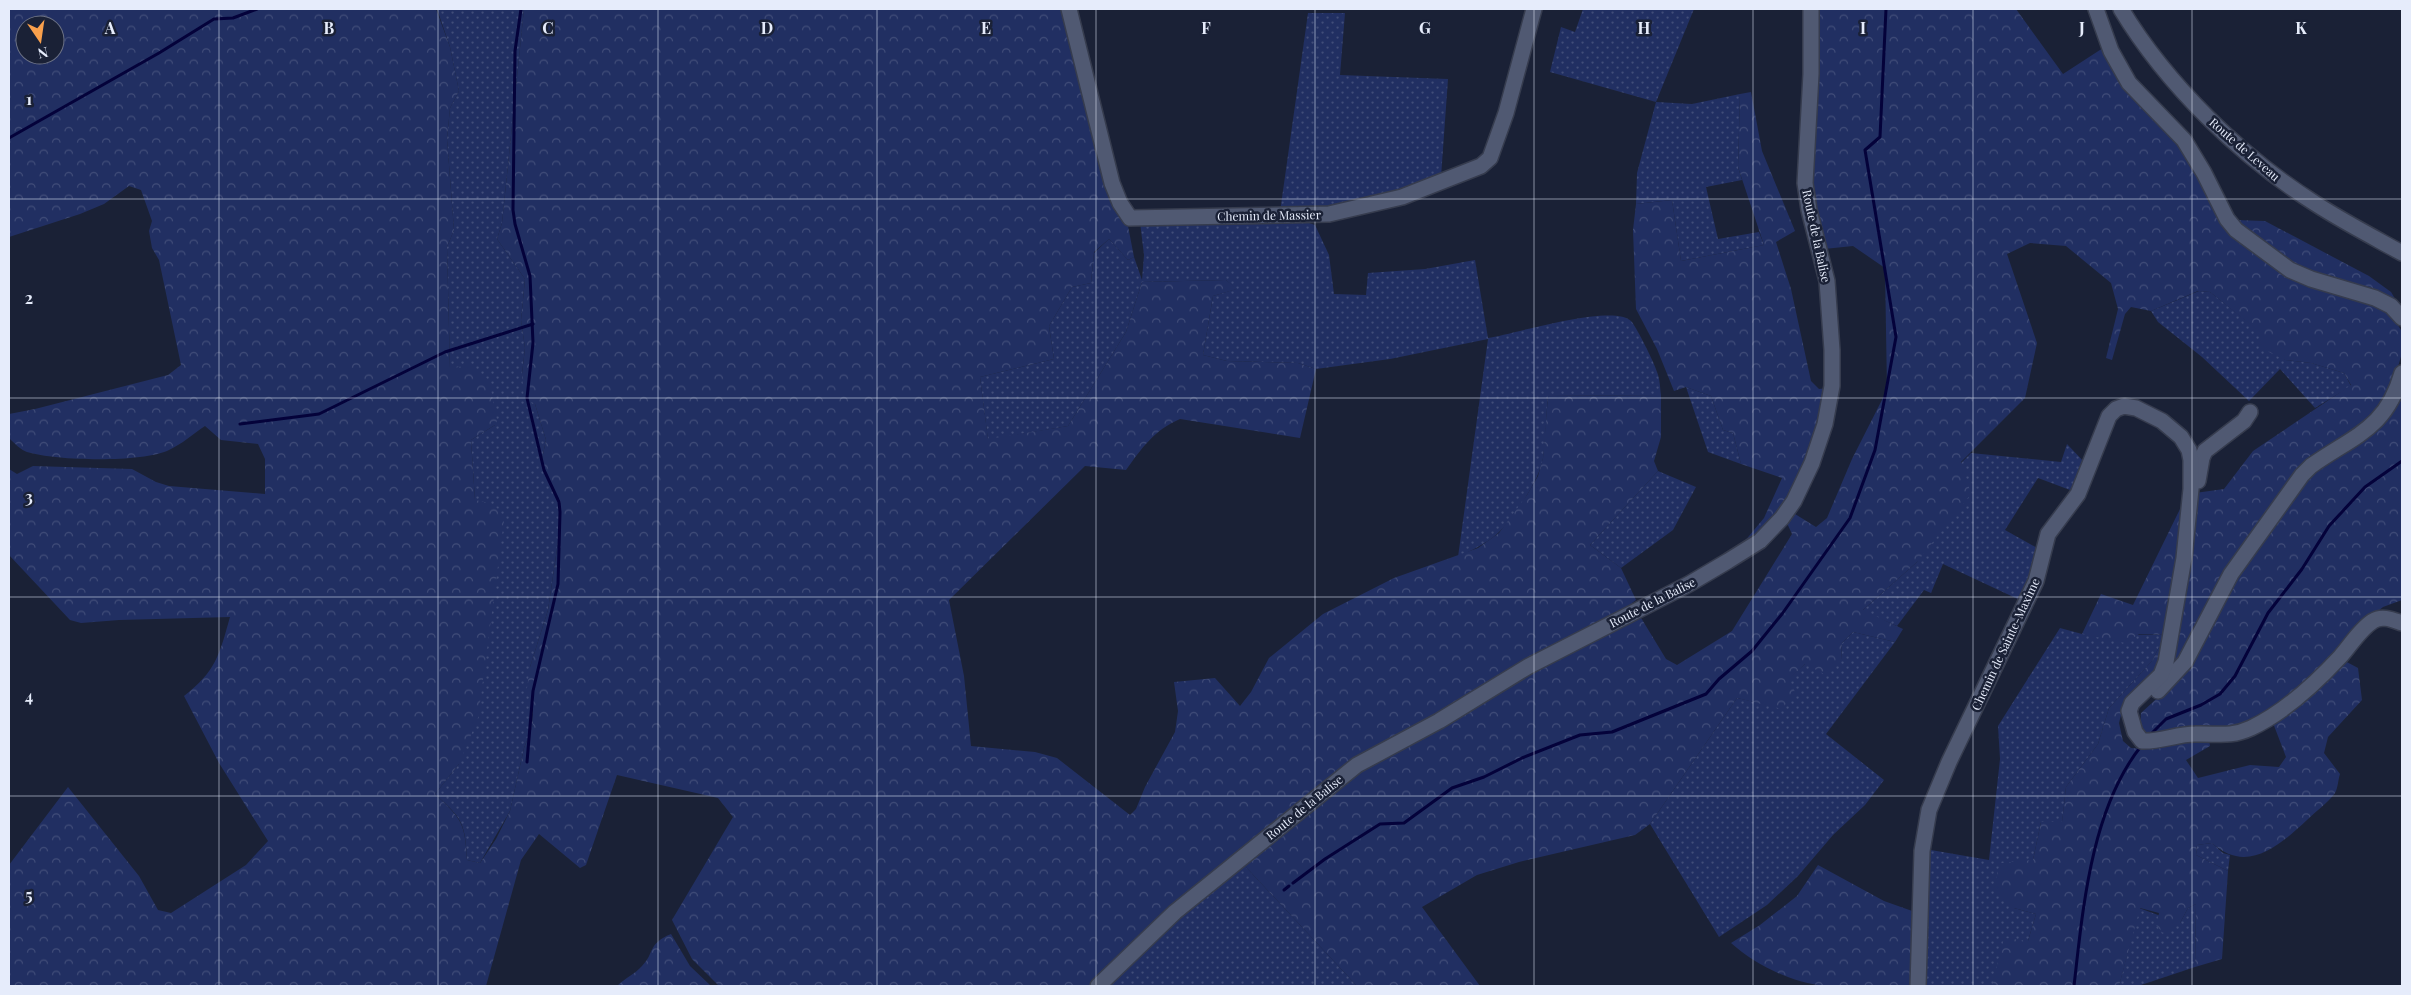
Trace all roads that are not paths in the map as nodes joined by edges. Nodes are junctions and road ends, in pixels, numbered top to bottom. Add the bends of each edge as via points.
1 (1070, 9) edge
2 (1534, 9) edge
3 (1811, 9) edge
4 (2096, 9) edge
5 (2121, 9) edge
6 (2402, 252) edge
7 (2402, 318) edge
8 (2402, 373) edge
9 (2250, 412) dead end
10 (2191, 489) junction
11 (2402, 623) edge
12 (2132, 716) junction
13 (1098, 986) edge
14 (1918, 986) edge

1 - 2 street, Chemin de Massier via 1112,182 1130,218 1329,214 1402,197 1481,166 1490,158 1506,113
3 - 13 street, Route de la Balise via 1805,183 1827,281 1832,386 1826,424 1812,464 1782,518 1760,541 1721,566 1529,666 1440,721 1357,765 1175,912
4 - 7 street via 2111,51 2129,83 2184,140 2220,208 2236,230 2290,270 2375,298 2391,306
5 - 6 street, Route de Leveau via 2144,44 2190,98 2264,168 2322,209
8 - 12 street via 2393,398 2379,420 2302,475 2230,574 2185,662
9 - 10 street via 2205,451 2198,484
10 - 12 street, Chemin de Sainte-Maxime via 2184,558 2166,662 2161,675 2132,703
10 - 14 street, Chemin de Sainte-Maxime via 2191,460 2181,437 2162,421 2136,408 2124,406 2116,409 2102,430 2078,494 2048,534 2036,581 1949,762 1930,810 1922,851
11 - 12 street via 2390,618 2373,621 2305,690 2283,709 2249,729 2224,735 2195,734 2147,741 2135,732

